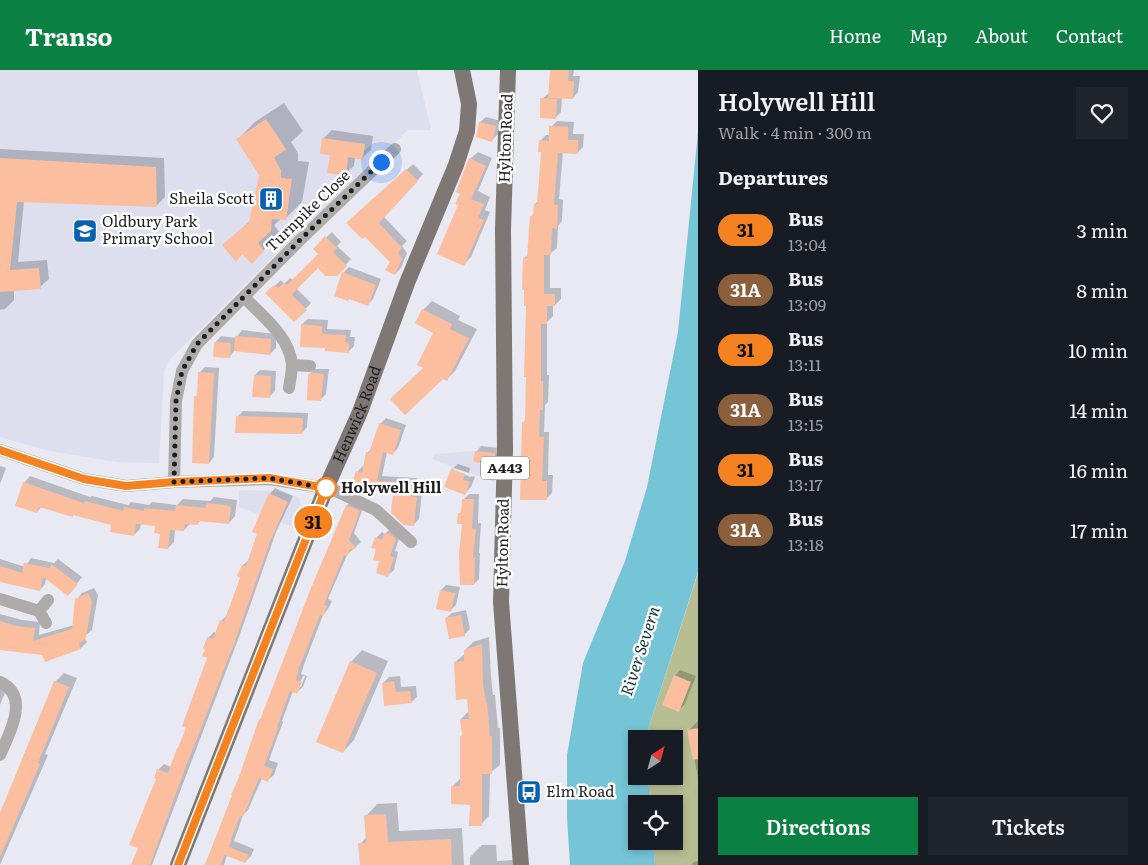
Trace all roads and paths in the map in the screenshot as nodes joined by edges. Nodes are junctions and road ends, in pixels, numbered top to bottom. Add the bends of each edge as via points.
1 (462, 70) edge
2 (508, 70) edge
3 (395, 149) dead end
4 (244, 297) junction
5 (292, 365) junction
6 (310, 366) dead end
7 (289, 388) dead end
8 (0, 450) edge
9 (174, 482) junction
10 (326, 488) junction
11 (411, 542) dead end
12 (0, 600) edge
13 (48, 600) dead end
14 (39, 611) junction
15 (46, 623) dead end
16 (0, 682) edge
17 (0, 755) edge
18 (178, 865) edge
19 (521, 865) edge

1 - 10 main road, Henwick Road via 469,104 467,131 456,165 407,283 360,412
2 - 19 main road, Hylton Road / A443 via 503,229 505,450 501,602
3 - 4 street, Turnpike Close
4 - 5 street via 282,337
4 - 9 street, Turnpike Close via 197,344 182,371 176,401
5 - 6 street
5 - 7 street
8 - 9 street via 84,479 126,486
9 - 10 street via 269,478
10 - 11 street via 376,510
10 - 18 main road, Henwick Road
12 - 14 street
13 - 14 street
14 - 15 street
16 - 17 street via 13,692 16,704 15,717

